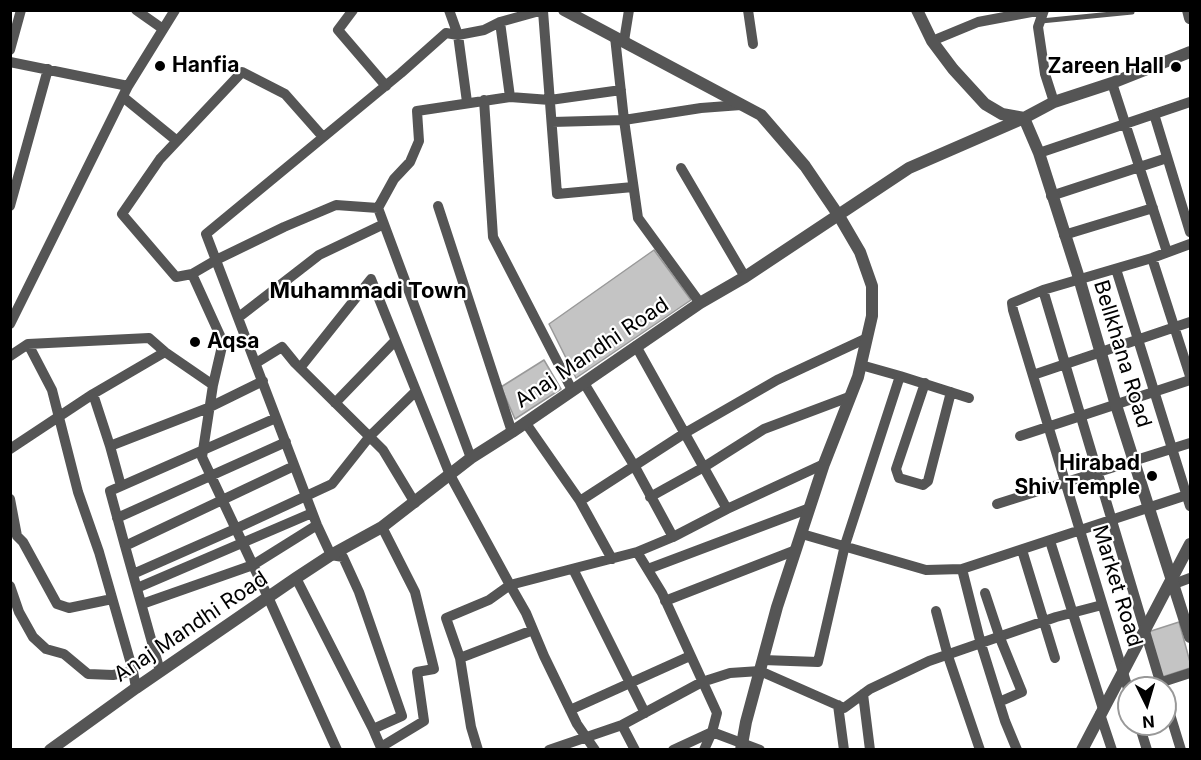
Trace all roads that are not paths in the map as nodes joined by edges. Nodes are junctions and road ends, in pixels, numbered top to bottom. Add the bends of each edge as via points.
1 (21, 10) edge
2 (136, 10) edge
3 (175, 10) edge
4 (353, 10) edge
5 (449, 10) edge
6 (543, 10) edge
7 (564, 10) edge
8 (630, 10) edge
9 (748, 10) edge
10 (916, 10) edge
11 (1188, 10) edge
12 (1132, 12) edge
13 (1008, 14) edge
14 (1042, 14) edge
15 (1191, 18) edge
16 (500, 22) junction
17 (163, 29) junction
18 (458, 35) junction
19 (619, 39) junction
20 (932, 41) junction
21 (753, 44) dead end
22 (10, 50) edge
23 (1191, 52) edge
24 (10, 63) edge
25 (48, 69) junction
26 (1112, 83) junction
27 (128, 86) junction
28 (386, 86) junction
29 (621, 90) junction
30 (123, 97) junction
31 (510, 97) junction
32 (484, 100) junction
33 (550, 100) junction
34 (467, 102) junction
35 (1054, 102) junction
36 (1191, 102) edge
37 (741, 105) junction
38 (1154, 114) junction
39 (1024, 118) junction
40 (624, 120) junction
41 (552, 122) junction
42 (1126, 124) junction
43 (323, 137) junction
44 (177, 141) junction
45 (1039, 153) junction
46 (1167, 158) junction
47 (1140, 167) junction
48 (681, 168) dead end
49 (633, 187) junction
50 (1051, 196) junction
51 (10, 206) edge
52 (438, 206) dead end
53 (378, 208) junction
54 (1153, 208) junction
55 (839, 216) junction
56 (384, 224) junction
57 (1191, 232) edge
58 (1065, 235) junction
59 (1191, 244) edge
60 (1167, 252) junction
61 (1152, 258) junction
62 (216, 260) junction
63 (1116, 269) junction
64 (192, 274) junction
65 (745, 277) junction
66 (1079, 278) junction
67 (1043, 290) junction
68 (700, 303) junction
69 (238, 317) junction
70 (1191, 322) edge
71 (10, 324) edge
72 (1175, 328) junction
73 (867, 338) junction
74 (1138, 340) junction
75 (395, 341) junction
76 (28, 344) junction
77 (636, 346) junction
78 (165, 352) junction
79 (1101, 352) junction
80 (10, 356) edge
81 (256, 363) junction
82 (1065, 364) junction
83 (861, 365) junction
84 (300, 368) junction
85 (1033, 375) junction
86 (900, 376) junction
87 (1191, 376) edge
88 (1191, 380) edge
89 (263, 381) junction
90 (584, 383) junction
91 (925, 383) junction
92 (213, 385) junction
93 (572, 390) junction
94 (415, 392) junction
95 (951, 392) junction
96 (1155, 392) junction
97 (93, 394) junction
98 (849, 397) junction
99 (969, 398) dead end
100 (335, 403) junction
101 (1116, 405) junction
102 (208, 408) junction
103 (59, 416) junction
104 (1081, 416) junction
105 (276, 418) junction
106 (525, 422) junction
107 (1048, 427) junction
108 (512, 432) junction
109 (685, 433) junction
110 (370, 436) junction
111 (1020, 436) dead end
112 (285, 442) junction
113 (1191, 443) edge
114 (110, 446) junction
115 (10, 448) edge
116 (1173, 448) junction
117 (203, 450) junction
118 (471, 458) junction
119 (1134, 461) junction
120 (824, 464) junction
121 (294, 466) junction
122 (635, 467) junction
123 (704, 467) junction
124 (1098, 472) junction
125 (450, 475) junction
126 (210, 476) junction
127 (1066, 482) junction
128 (121, 486) junction
129 (306, 497) junction
130 (650, 497) junction
131 (10, 499) edge
132 (1189, 499) edge
133 (222, 501) junction
134 (580, 501) junction
135 (415, 504) junction
136 (997, 504) dead end
137 (810, 508) junction
138 (1149, 508) junction
139 (727, 509) junction
140 (312, 513) junction
141 (117, 518) junction
142 (1113, 521) junction
143 (317, 525) junction
144 (382, 527) junction
145 (235, 529) junction
146 (1080, 532) junction
147 (802, 534) junction
148 (673, 537) junction
149 (1050, 541) junction
150 (241, 543) junction
151 (1191, 544) edge
152 (845, 545) junction
153 (125, 546) junction
154 (796, 550) junction
155 (1022, 550) junction
156 (638, 552) junction
157 (332, 555) junction
158 (612, 559) junction
159 (253, 565) junction
160 (573, 569) junction
161 (648, 569) junction
162 (962, 569) junction
163 (133, 574) junction
164 (296, 578) junction
165 (1191, 578) edge
166 (1173, 582) junction
167 (510, 585) junction
168 (10, 586) edge
169 (137, 588) junction
170 (985, 593) dead end
171 (268, 597) junction
172 (112, 599) junction
173 (665, 601) junction
174 (141, 604) junction
175 (1102, 605) junction
176 (936, 610) dead end
177 (1073, 612) junction
178 (1045, 621) junction
179 (533, 630) junction
180 (1143, 631) junction
181 (1191, 637) edge
182 (1000, 638) junction
183 (981, 644) junction
184 (690, 656) junction
185 (948, 656) junction
186 (460, 658) junction
187 (1055, 658) dead end
188 (761, 665) junction
189 (133, 671) junction
190 (160, 671) junction
191 (1122, 671) junction
192 (1191, 673) edge
193 (1124, 676) edge
194 (1158, 676) edge
195 (1177, 679) edge
196 (630, 682) junction
197 (702, 682) junction
198 (136, 688) junction
199 (863, 694) junction
200 (1117, 700) edge
201 (999, 702) junction
202 (838, 705) junction
203 (1104, 708) junction
204 (570, 710) junction
205 (645, 712) junction
206 (622, 725) junction
207 (373, 729) junction
208 (712, 732) junction
209 (587, 738) junction
210 (741, 747) edge
211 (381, 748) edge
212 (50, 750) edge
213 (337, 750) edge
214 (478, 750) edge
215 (549, 750) edge
216 (596, 750) edge
217 (635, 750) edge
218 (673, 750) edge
219 (704, 750) edge
220 (760, 750) edge
221 (844, 750) edge
222 (870, 750) edge
223 (980, 750) edge
224 (1017, 750) edge
225 (1082, 750) edge
226 (1112, 750) edge

1 - 22 street
2 - 17 street
3 - 17 street
4 - 28 street via 338,30
5 - 18 street
6 - 16 street
6 - 33 street
7 - 19 street
8 - 19 street
9 - 21 street
10 - 20 street
11 - 15 street
12 - 14 lane
13 - 14 street
13 - 20 street
14 - 35 street via 1038,27
16 - 18 street
16 - 31 street
17 - 27 street
18 - 28 street via 446,33
18 - 34 street
19 - 29 street
19 - 37 street
20 - 39 street via 985,104 1002,114
23 - 26 street, Anaj Mandhi Road
24 - 25 street
25 - 27 street
25 - 51 street
26 - 35 street, Anaj Mandhi Road
26 - 42 street
27 - 30 street
28 - 43 street
29 - 33 street
29 - 40 street
30 - 44 street
30 - 71 street
31 - 32 street
31 - 33 street
32 - 34 street
32 - 93 street via 493,237
33 - 41 street
34 - 53 street via 417,111 419,141 410,162 394,179
35 - 39 street, Anaj Mandhi Road
36 - 38 street
37 - 40 street
37 - 55 street via 761,115 805,166
38 - 42 street
38 - 46 street
39 - 45 street, Bellkhana Road
39 - 55 street, Anaj Mandhi Road via 909,168
40 - 41 street
40 - 49 street
41 - 49 street via 557,194
42 - 45 street
42 - 47 street
43 - 44 street via 285,94 242,72
43 - 62 street via 206,234
44 - 64 street via 122,214 177,277
45 - 50 street, Bellkhana Road
46 - 47 street
46 - 57 street
47 - 50 street
47 - 54 street
48 - 65 street
49 - 68 street via 638,218
50 - 58 street, Bellkhana Road
52 - 108 street
53 - 56 street
53 - 62 street via 336,205
54 - 58 street
54 - 60 street
55 - 65 street, Anaj Mandhi Road
55 - 73 street via 860,252 872,286
56 - 69 street via 319,255
56 - 118 street
58 - 66 street, Bellkhana Road
59 - 60 street
60 - 61 street
61 - 63 street
61 - 72 street
62 - 64 street
62 - 69 street
63 - 66 street
63 - 74 street
64 - 92 street via 223,342
65 - 68 street, Anaj Mandhi Road
66 - 67 street
66 - 79 street, Bellkhana Road
67 - 82 street
67 - 85 street, Market Road via 1012,303
68 - 77 street, Anaj Mandhi Road
69 - 81 street
70 - 72 street
72 - 74 street
72 - 87 street
73 - 83 street
73 - 109 street via 777,380
74 - 79 street
74 - 96 street
75 - 84 street via 371,279
75 - 94 street
75 - 100 street
76 - 78 street via 149,338
76 - 80 street
76 - 103 street via 52,390
77 - 90 street, Anaj Mandhi Road
77 - 109 street
78 - 92 street
78 - 97 street
79 - 82 street
79 - 101 street, Bellkhana Road
81 - 84 street via 282,347
81 - 89 street
82 - 85 street
82 - 104 street
83 - 86 street
83 - 98 street
84 - 100 street
85 - 107 street, Market Road
86 - 91 street
86 - 152 street
88 - 96 street
89 - 102 street
89 - 105 street
90 - 93 street, Anaj Mandhi Road
90 - 122 street
91 - 95 street
91 - 95 street via 896,470 899,478 923,485 928,482
92 - 102 street
93 - 106 street, Anaj Mandhi Road
94 - 110 street
94 - 125 street
95 - 99 street
96 - 101 street
96 - 116 street
97 - 103 street
97 - 114 street
98 - 120 street
98 - 123 street via 764,429
100 - 110 street
101 - 104 street
101 - 119 street, Bellkhana Road
102 - 114 street
102 - 117 street
103 - 115 street
103 - 172 street
104 - 107 street
104 - 124 street
105 - 112 street
105 - 117 street
106 - 108 street, Anaj Mandhi Road
106 - 134 street
107 - 111 street
107 - 127 street, Market Road
108 - 118 street, Anaj Mandhi Road
109 - 122 street
109 - 123 street
110 - 129 street via 332,484
110 - 135 street via 383,450
112 - 121 street
112 - 126 street
113 - 116 street
114 - 128 street
116 - 119 street
116 - 132 street
117 - 126 street via 202,458
117 - 128 street
118 - 125 street, Anaj Mandhi Road
119 - 124 street
119 - 138 street, Bellkhana Road
120 - 137 street
120 - 139 street
121 - 129 street
121 - 133 street
122 - 130 street
122 - 134 street
123 - 130 street
123 - 139 street
124 - 127 street
124 - 142 street
125 - 135 street, Anaj Mandhi Road
125 - 167 street
126 - 133 street
126 - 141 street
127 - 136 street
127 - 146 street, Market Road
128 - 141 street via 110,491
129 - 140 street
129 - 145 street
130 - 148 street
131 - 172 street via 17,536 57,603 69,608
132 - 138 street
133 - 145 street
133 - 153 street
134 - 158 street
135 - 144 street, Anaj Mandhi Road
137 - 147 street
137 - 161 street
138 - 142 street
138 - 166 street, Bellkhana Road
139 - 148 street
140 - 143 street
140 - 150 street
141 - 153 street
142 - 146 street
142 - 180 street
143 - 157 street
143 - 159 street
144 - 157 street, Anaj Mandhi Road
144 - 211 street via 415,592 434,669 417,672 424,722
145 - 150 street
145 - 163 street
146 - 149 street
146 - 175 street, Market Road
147 - 152 street
147 - 154 street
148 - 156 street
149 - 155 street
149 - 177 street
150 - 159 street
150 - 169 street
151 - 166 street
152 - 162 street via 926,570
152 - 188 street via 818,663
153 - 163 street
154 - 173 street
154 - 188 street
155 - 162 street
155 - 178 street
156 - 158 street
156 - 161 street
157 - 164 street, Anaj Mandhi Road
157 - 207 street via 344,557 402,716
158 - 160 street
159 - 171 street
159 - 174 street
160 - 167 street
160 - 196 street
161 - 173 street
162 - 183 street
163 - 169 street
164 - 171 street, Anaj Mandhi Road
164 - 207 street
165 - 166 street
166 - 180 street
166 - 181 street, Bellkhana Road
167 - 179 street
167 - 186 street via 489,600 446,618
168 - 189 street via 33,638 46,650 64,654 88,674
169 - 174 street
170 - 182 street
171 - 190 street, Anaj Mandhi Road
171 - 213 street
172 - 189 street
173 - 184 street
174 - 190 street
175 - 177 street
175 - 191 street, Market Road
176 - 185 street
177 - 178 street
177 - 203 street
178 - 182 street
178 - 187 street
179 - 186 street
179 - 204 street
180 - 191 street
180 - 194 street
182 - 183 street
182 - 201 street via 1022,692
183 - 185 street
183 - 201 street
184 - 196 street
184 - 197 street
185 - 199 street via 929,661
185 - 223 street
186 - 214 street
188 - 197 street
188 - 202 street
188 - 210 street
189 - 198 street
190 - 198 street, Anaj Mandhi Road
191 - 193 street, Market Road
191 - 203 street
192 - 195 street
196 - 204 street
196 - 205 street
197 - 205 street
197 - 208 street via 717,713
198 - 212 street, Anaj Mandhi Road
199 - 202 street via 844,708
199 - 222 street
200 - 203 street
201 - 224 street
202 - 221 street
203 - 225 street
203 - 226 street
204 - 209 street
205 - 206 street
206 - 209 street
206 - 217 street
207 - 211 street
208 - 210 street
208 - 218 street
208 - 219 street
209 - 215 street
209 - 216 street
210 - 220 street

